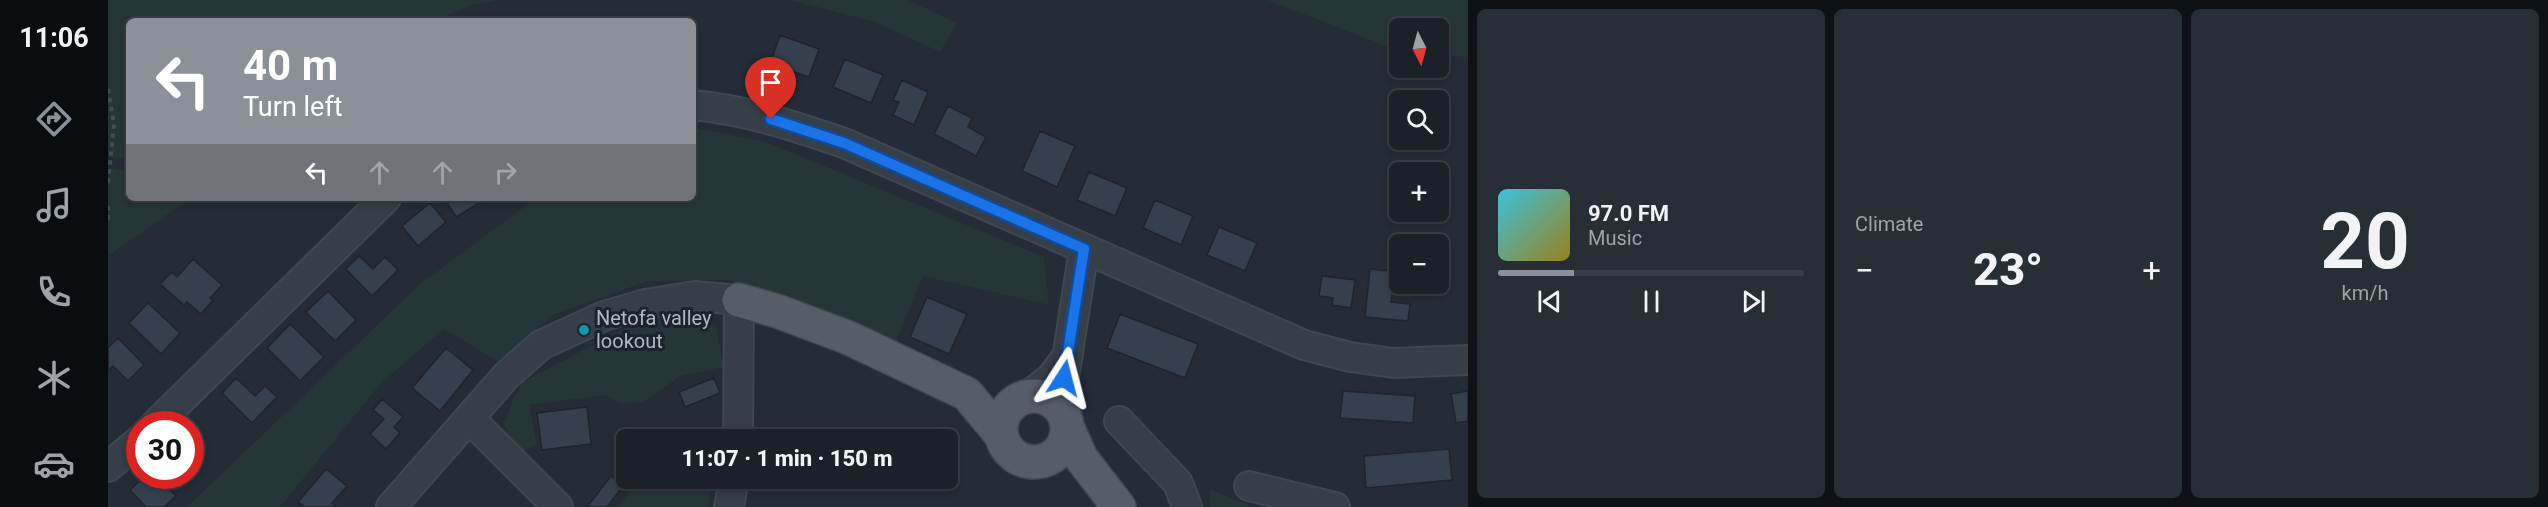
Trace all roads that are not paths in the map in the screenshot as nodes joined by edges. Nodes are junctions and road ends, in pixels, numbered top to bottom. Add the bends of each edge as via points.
1 (696, 105) edge
2 (383, 201) edge
3 (1084, 249) junction
4 (739, 300) junction
5 (1068, 355) junction
6 (1468, 360) edge
7 (951, 386) junction
8 (1023, 397) junction
9 (169, 411) edge
10 (469, 418) junction
11 (1066, 420) junction
12 (1119, 422) dead end
13 (738, 429) edge
14 (1001, 435) junction
15 (126, 452) edge
16 (1042, 461) junction
17 (108, 467) edge
18 (1249, 486) dead end
19 (732, 489) edge
20 (1115, 502) edge
21 (391, 507) edge
22 (558, 507) edge
23 (729, 507) edge
24 (1187, 507) edge
25 (1335, 507) edge

1 - 3 street via 752,114 844,143
2 - 9 street
3 - 5 street
3 - 6 street via 1304,345 1394,363
4 - 7 main road via 849,338
4 - 10 street via 695,296 645,304 571,329 541,345 506,376
4 - 13 street
5 - 8 street via 1052,377
5 - 11 street via 1063,392
7 - 8 main road via 1002,399
7 - 14 main road via 967,394
8 - 11 main road via 1048,398 1058,405
8 - 14 main road via 1004,414
10 - 21 street
10 - 22 street
11 - 16 main road via 1066,438 1061,448
11 - 20 main road via 1081,458
12 - 24 street via 1178,483
14 - 16 main road via 1004,445 1019,459
15 - 17 street
16 - 20 main road via 1086,477
18 - 25 street
19 - 23 street

